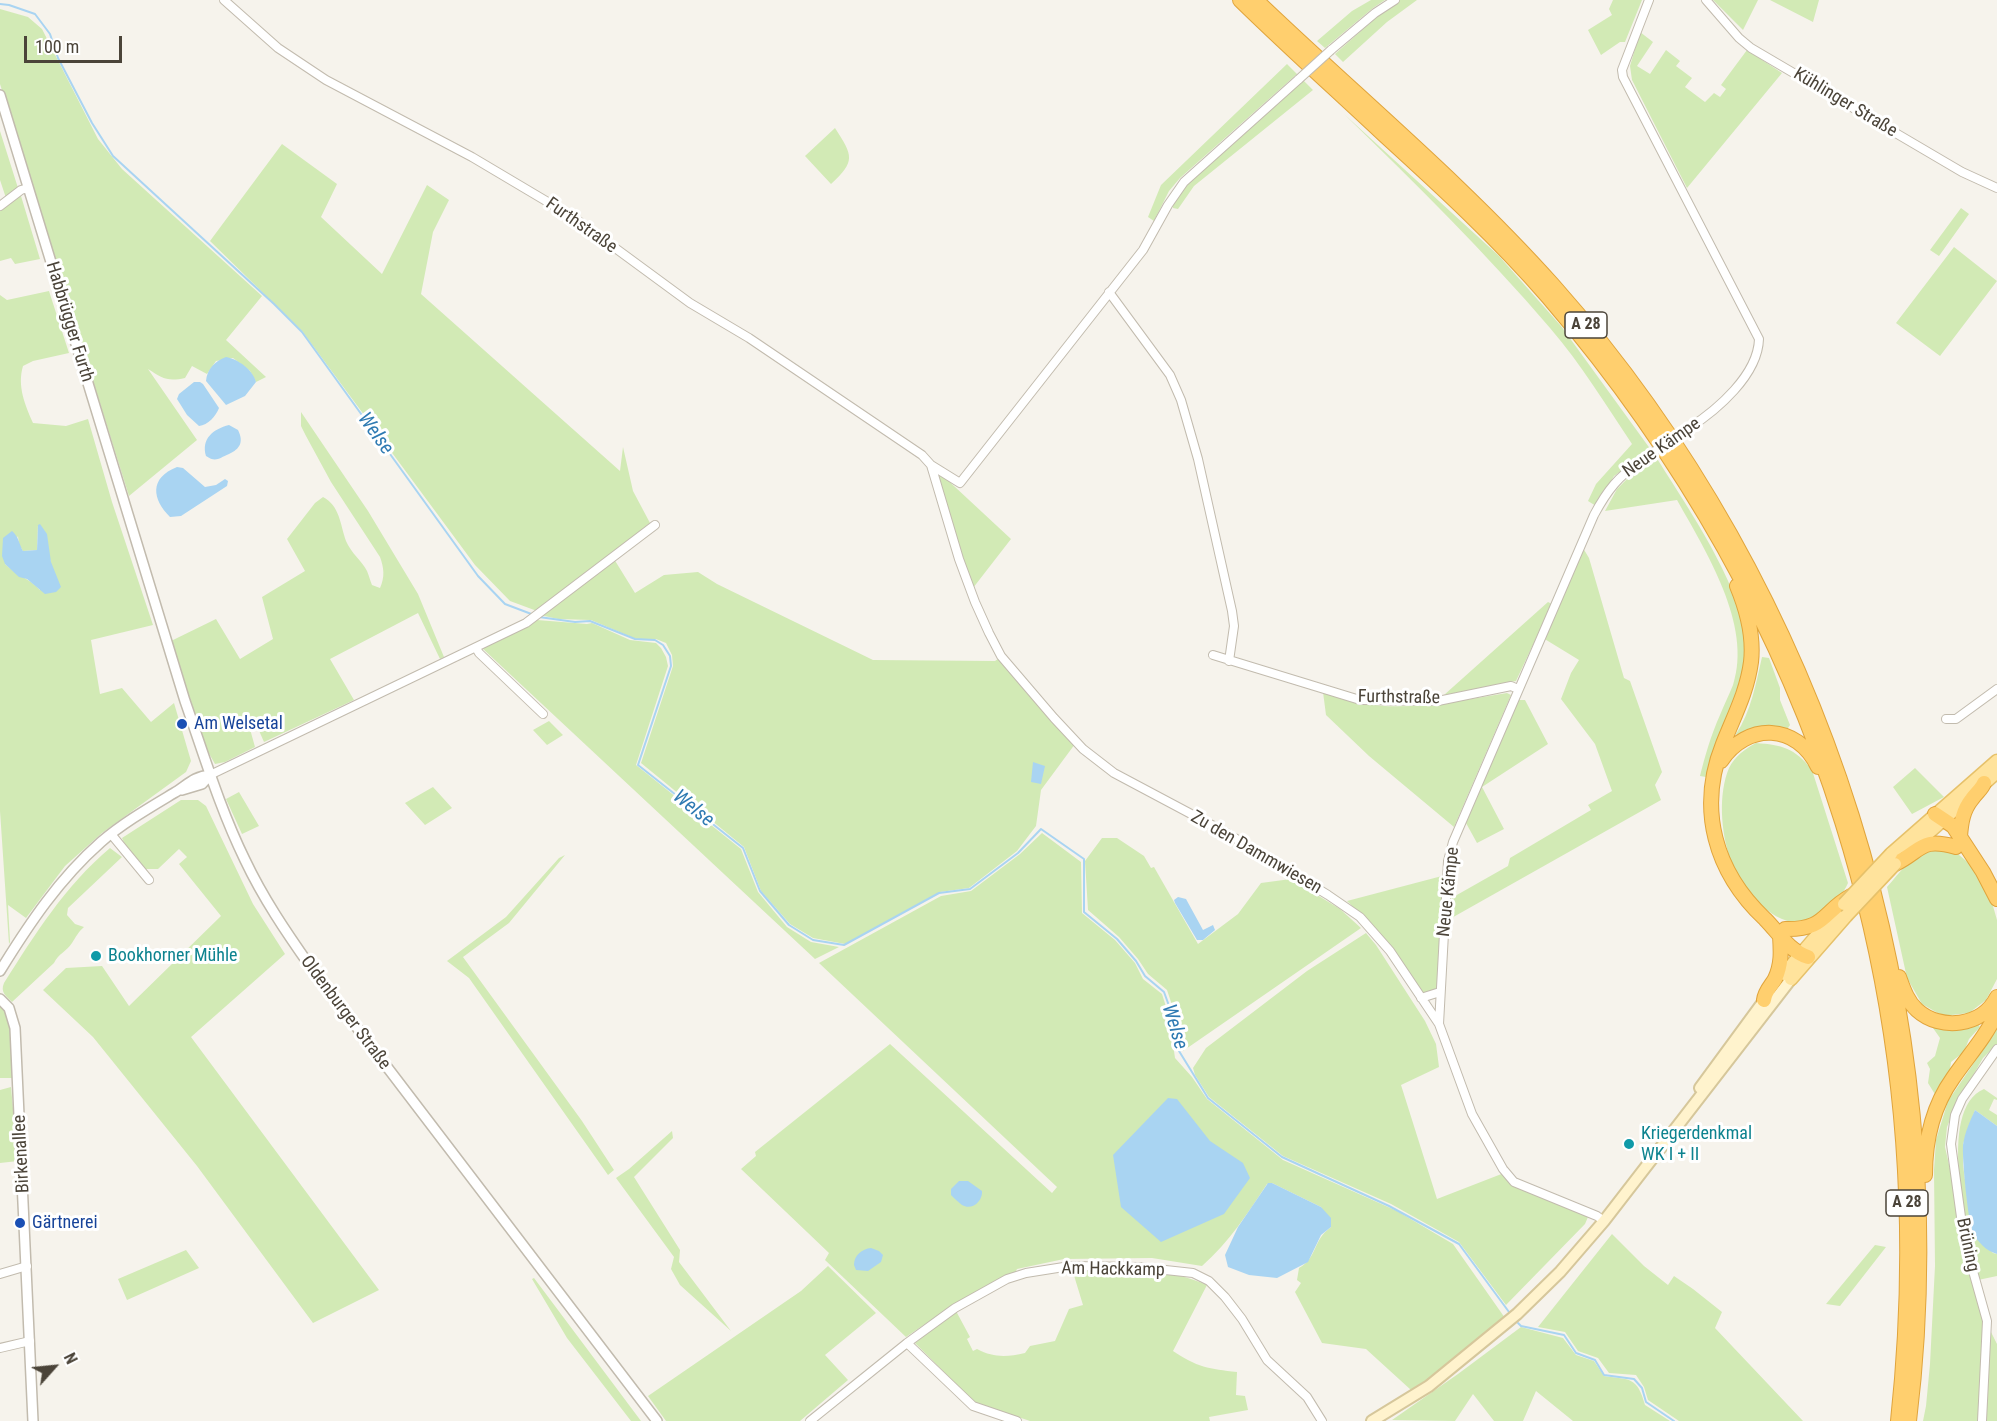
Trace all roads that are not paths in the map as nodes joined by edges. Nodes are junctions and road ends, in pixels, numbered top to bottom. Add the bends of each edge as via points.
1 (224, 0) edge
2 (1240, 0) edge
3 (1256, 0) edge
4 (1395, 0) edge
5 (1649, 0) edge
6 (1706, 0) edge
7 (0, 95) edge
8 (28, 188) junction
9 (1997, 188) edge
10 (0, 206) edge
11 (1109, 292) junction
12 (931, 465) junction
13 (655, 525) dead end
14 (138, 548) joint
15 (1732, 561) junction
16 (476, 648) junction
17 (1213, 656) dead end
18 (1229, 661) junction
19 (1518, 689) junction
20 (1997, 689) edge
21 (543, 714) dead end
22 (1946, 719) dead end
23 (1997, 761) edge
24 (1716, 767) junction
25 (1997, 772) edge
26 (210, 775) junction
27 (1984, 783) junction
28 (1839, 813) junction
29 (1937, 818) junction
30 (111, 834) junction
31 (1958, 842) junction
32 (1893, 859) junction
33 (150, 880) dead end
34 (1997, 899) edge
35 (1846, 904) junction
36 (1782, 933) junction
37 (1886, 942) junction
38 (1806, 954) junction
39 (0, 971) edge
40 (1788, 977) junction
41 (1440, 992) junction
42 (1997, 997) edge
43 (1421, 998) junction
44 (0, 999) edge
45 (1764, 1000) junction
46 (1997, 1012) edge
47 (1438, 1024) junction
48 (1997, 1049) edge
49 (1678, 1124) junction
50 (1604, 1221) junction
51 (1919, 1224) junction
52 (27, 1266) junction
53 (0, 1274) edge
54 (30, 1341) junction
55 (907, 1343) junction
56 (0, 1348) edge
57 (33, 1421) edge
58 (657, 1421) edge
59 (810, 1421) edge
60 (1017, 1421) edge
61 (1322, 1421) edge
62 (1372, 1421) edge
63 (1898, 1421) edge
64 (1909, 1421) edge
65 (1982, 1421) edge

1 - 12 street, Furthstraße via 306,68 472,157 573,217 690,303 749,338 922,455
2 - 15 highway, A 28 via 1436,182 1546,294 1653,432
3 - 37 highway, A 28 via 1517,246 1590,329 1664,429 1735,543 1802,679 1857,829
4 - 11 street, bridge via 1331,50 1184,182 1143,250
5 - 19 street, Neue Kämpe, bridge via 1622,69 1623,77 1759,339 1759,351 1748,372 1716,408 1611,486
6 - 9 street, Kühlinger Straße via 1751,48 1962,172
7 - 8 street, Habbrügger Furth
8 - 10 street
8 - 14 street, Habbrügger Furth
11 - 12 street, Furthstraße via 960,483
11 - 18 street via 1170,375 1180,400 1198,459 1232,611
12 - 43 street, Zu den Dammwiesen via 958,559 989,633 1001,656 1054,718 1083,749 1114,773 1225,832 1360,917
13 - 16 street via 533,618
14 - 26 street, Oldenburger Straße
15 - 24 highway via 1749,620 1751,660 1742,701
15 - 28 highway, A 28 via 1791,682
16 - 21 street
16 - 26 street
17 - 18 street, Furthstraße
18 - 19 street, Furthstraße via 1360,700 1438,701 1511,686
19 - 41 street, Neue Kämpe via 1448,861
20 - 22 street via 1956,719
23 - 29 main road
24 - 28 highway via 1735,744 1751,735 1772,733 1792,739 1816,763
24 - 36 highway via 1712,806 1720,856 1755,910
25 - 27 main road
26 - 30 street via 189,782
26 - 58 street, Oldenburger Straße via 256,882 310,966
27 - 29 main road
27 - 31 highway via 1965,808
28 - 63 highway, A 28 via 1873,935 1898,1079 1905,1149 1908,1225
29 - 31 highway via 1947,838
29 - 32 main road
30 - 33 street
30 - 39 street via 58,885
31 - 32 highway via 1923,845
31 - 34 highway via 1973,858
32 - 35 main road, bridge
32 - 35 main road, bridge
35 - 36 highway via 1811,927
35 - 38 main road
36 - 38 highway via 1799,940
36 - 45 highway via 1780,963
37 - 42 highway via 1894,952 1908,999 1927,1017 1940,1023 1967,1022 1986,1012
37 - 51 highway, A 28 via 1910,1087
38 - 40 main road
40 - 45 main road
40 - 49 main road
41 - 43 street
41 - 47 street, Neue Kämpe
43 - 47 street, Zu den Dammwiesen
44 - 52 street, Birkenallee via 9,1008 15,1028
45 - 49 main road
46 - 51 highway via 1936,1108 1926,1150 1925,1211
47 - 50 street, Zu den Dammwiesen via 1472,1114 1503,1169 1514,1182
48 - 65 street, Brüning via 1962,1099 1955,1115 1951,1144 1965,1239 1987,1322
49 - 50 main road
50 - 62 main road via 1517,1314 1429,1386
51 - 64 highway, A 28 via 1917,1332
52 - 53 street
52 - 54 street, Birkenallee
54 - 56 street
54 - 57 street, Birkenallee
55 - 59 street, Am Hackkamp
55 - 60 street via 973,1406
55 - 61 street, Am Hackkamp via 955,1308 1007,1279 1026,1273 1070,1266 1193,1273 1209,1281 1225,1297 1267,1360 1307,1397

